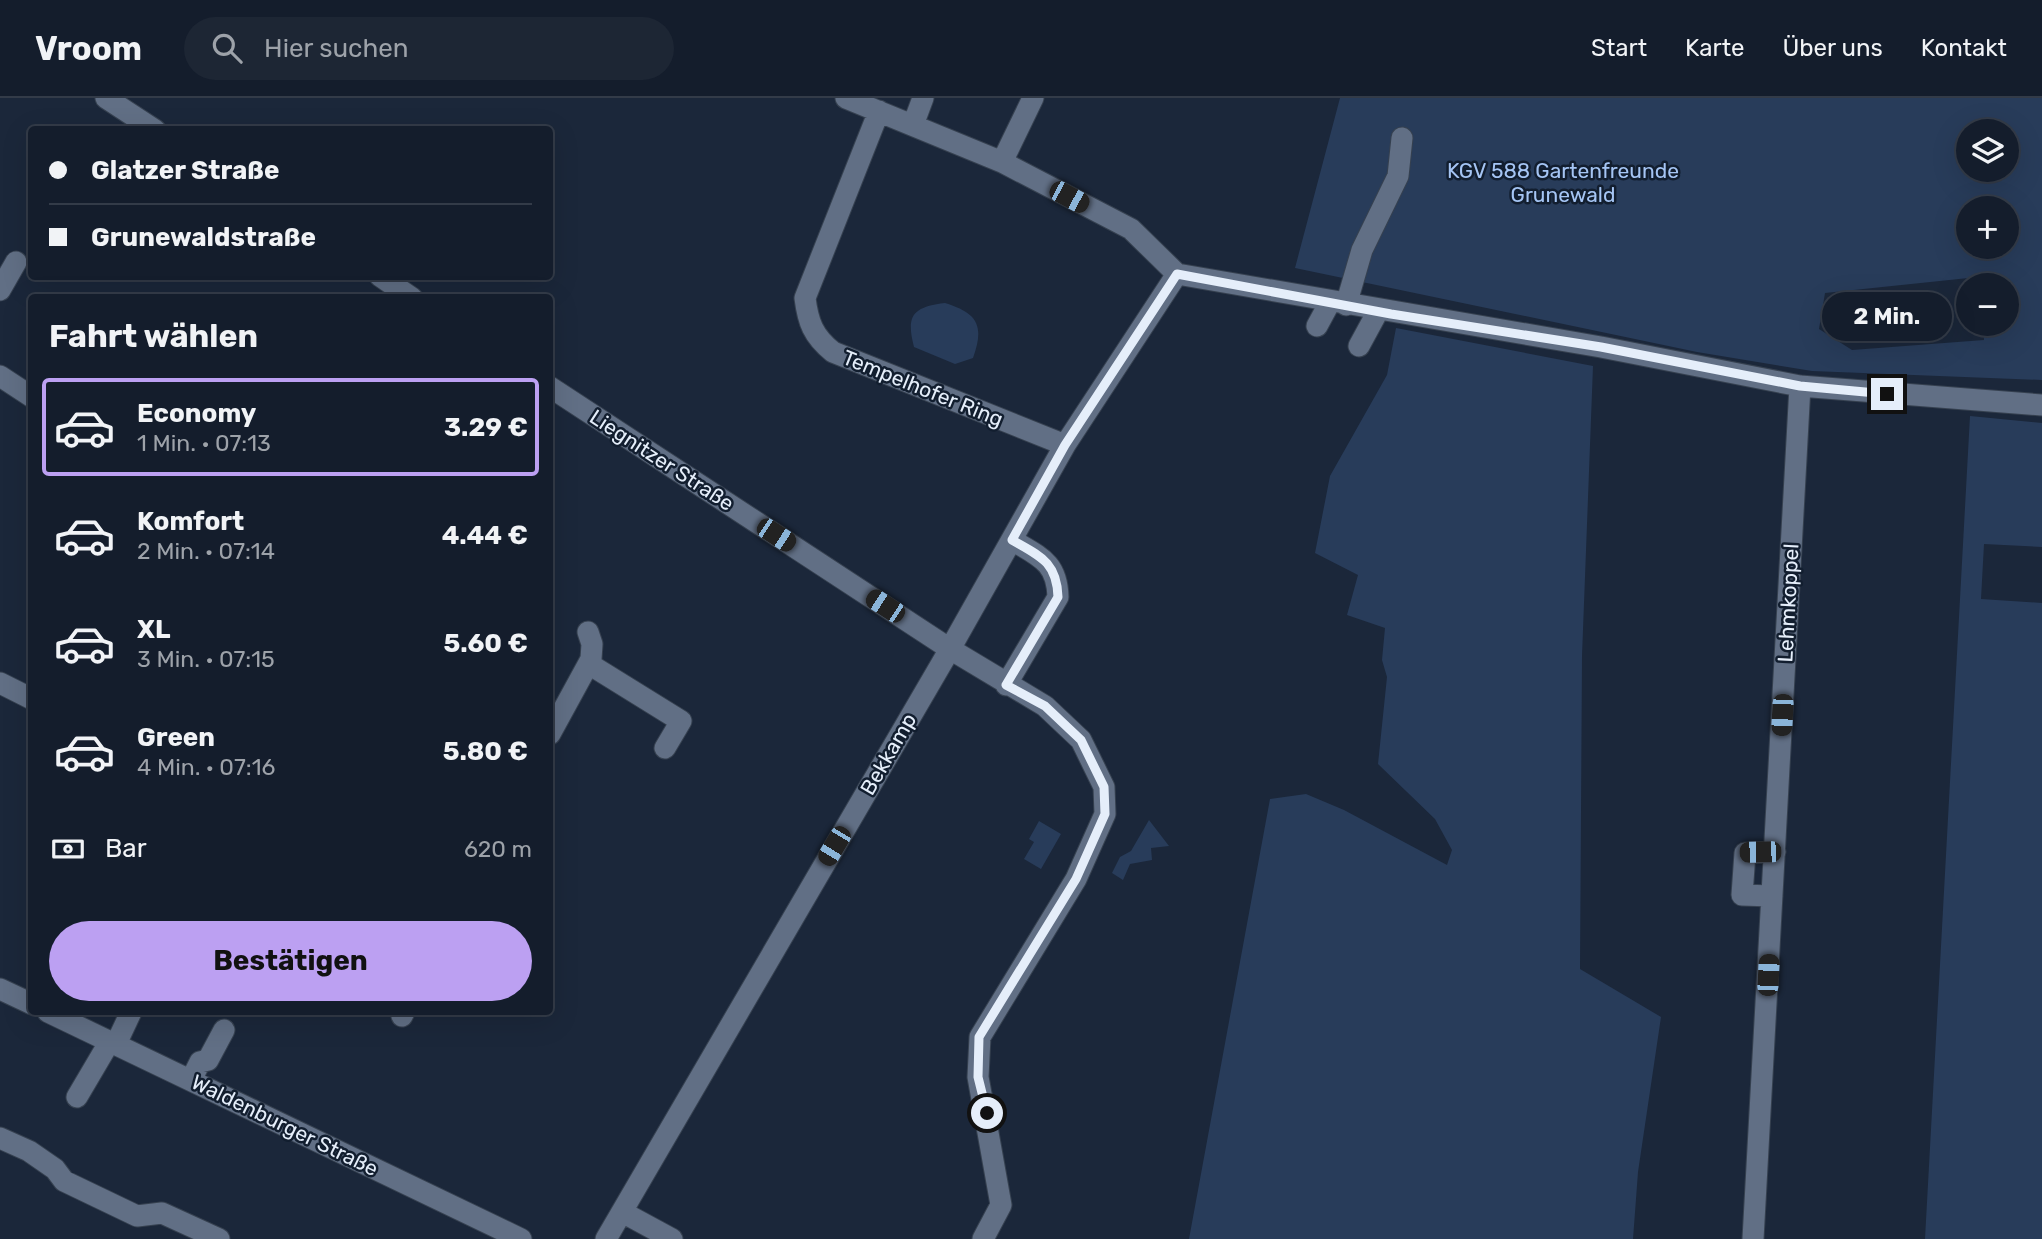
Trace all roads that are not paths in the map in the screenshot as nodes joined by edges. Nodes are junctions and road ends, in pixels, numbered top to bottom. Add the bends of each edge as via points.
1 (106, 98) edge
2 (846, 98) edge
3 (923, 98) edge
4 (1034, 98) edge
5 (879, 111) junction
6 (913, 125) junction
7 (149, 126) edge
8 (1402, 138) dead end
9 (1002, 162) junction
10 (16, 262) dead end
11 (1177, 274) junction
12 (386, 280) edge
13 (0, 289) edge
14 (406, 294) edge
15 (1338, 303) junction
16 (1378, 311) junction
17 (1317, 326) dead end
18 (1359, 346) dead end
19 (0, 376) edge
20 (1800, 386) junction
21 (553, 389) edge
22 (28, 394) edge
23 (2042, 405) edge
24 (1065, 445) junction
25 (1012, 540) junction
26 (588, 632) dead end
27 (950, 649) junction
28 (589, 664) junction
29 (0, 683) edge
30 (1006, 685) junction
31 (28, 697) edge
32 (553, 729) edge
33 (665, 748) dead end
34 (1775, 852) junction
35 (1772, 896) junction
36 (0, 989) edge
37 (28, 1002) edge
38 (54, 1015) edge
39 (129, 1015) edge
40 (224, 1030) dead end
41 (113, 1043) junction
42 (191, 1080) junction
43 (77, 1097) dead end
44 (0, 1138) edge
45 (624, 1213) junction
46 (219, 1239) edge
47 (521, 1239) edge
48 (606, 1239) edge
49 (672, 1239) edge
50 (983, 1239) edge
51 (1754, 1239) edge

1 - 7 street
2 - 5 street
3 - 6 street
4 - 9 street
5 - 6 street
5 - 24 street, Tempelhofer Ring via 805,298 808,323 833,352
6 - 9 street
8 - 15 street via 1398,176
9 - 11 street via 1131,229
10 - 13 street
11 - 15 street
11 - 24 street, Bekkamp
12 - 14 street
15 - 16 street
15 - 17 street
16 - 18 street
16 - 20 street via 1601,347
19 - 22 street
20 - 23 street
20 - 34 street, Lehmkoppel
21 - 27 street, Liegnitzer Straße
24 - 25 street, Bekkamp
25 - 27 street, Bekkamp
25 - 30 street via 1050,564 1058,581 1058,597
26 - 28 street via 593,653
27 - 30 street, Liegnitzer Straße
27 - 45 street, Bekkamp
28 - 32 street
28 - 33 street via 681,721
29 - 31 street
30 - 50 street, Liegnitzer Straße via 1045,706 1081,740 1104,787 1105,814 1076,879 979,1037 978,1077 1001,1205
34 - 35 street, Lehmkoppel
34 - 35 street via 1745,853 1742,895
35 - 51 street, Lehmkoppel
36 - 37 street
38 - 41 street, Waldenburger Straße
39 - 41 street
40 - 42 street
41 - 42 street, Waldenburger Straße
41 - 43 street
42 - 47 street, Waldenburger Straße
44 - 46 street via 29,1151 64,1181 137,1216 162,1213
45 - 48 street, Bekkamp
45 - 49 street

